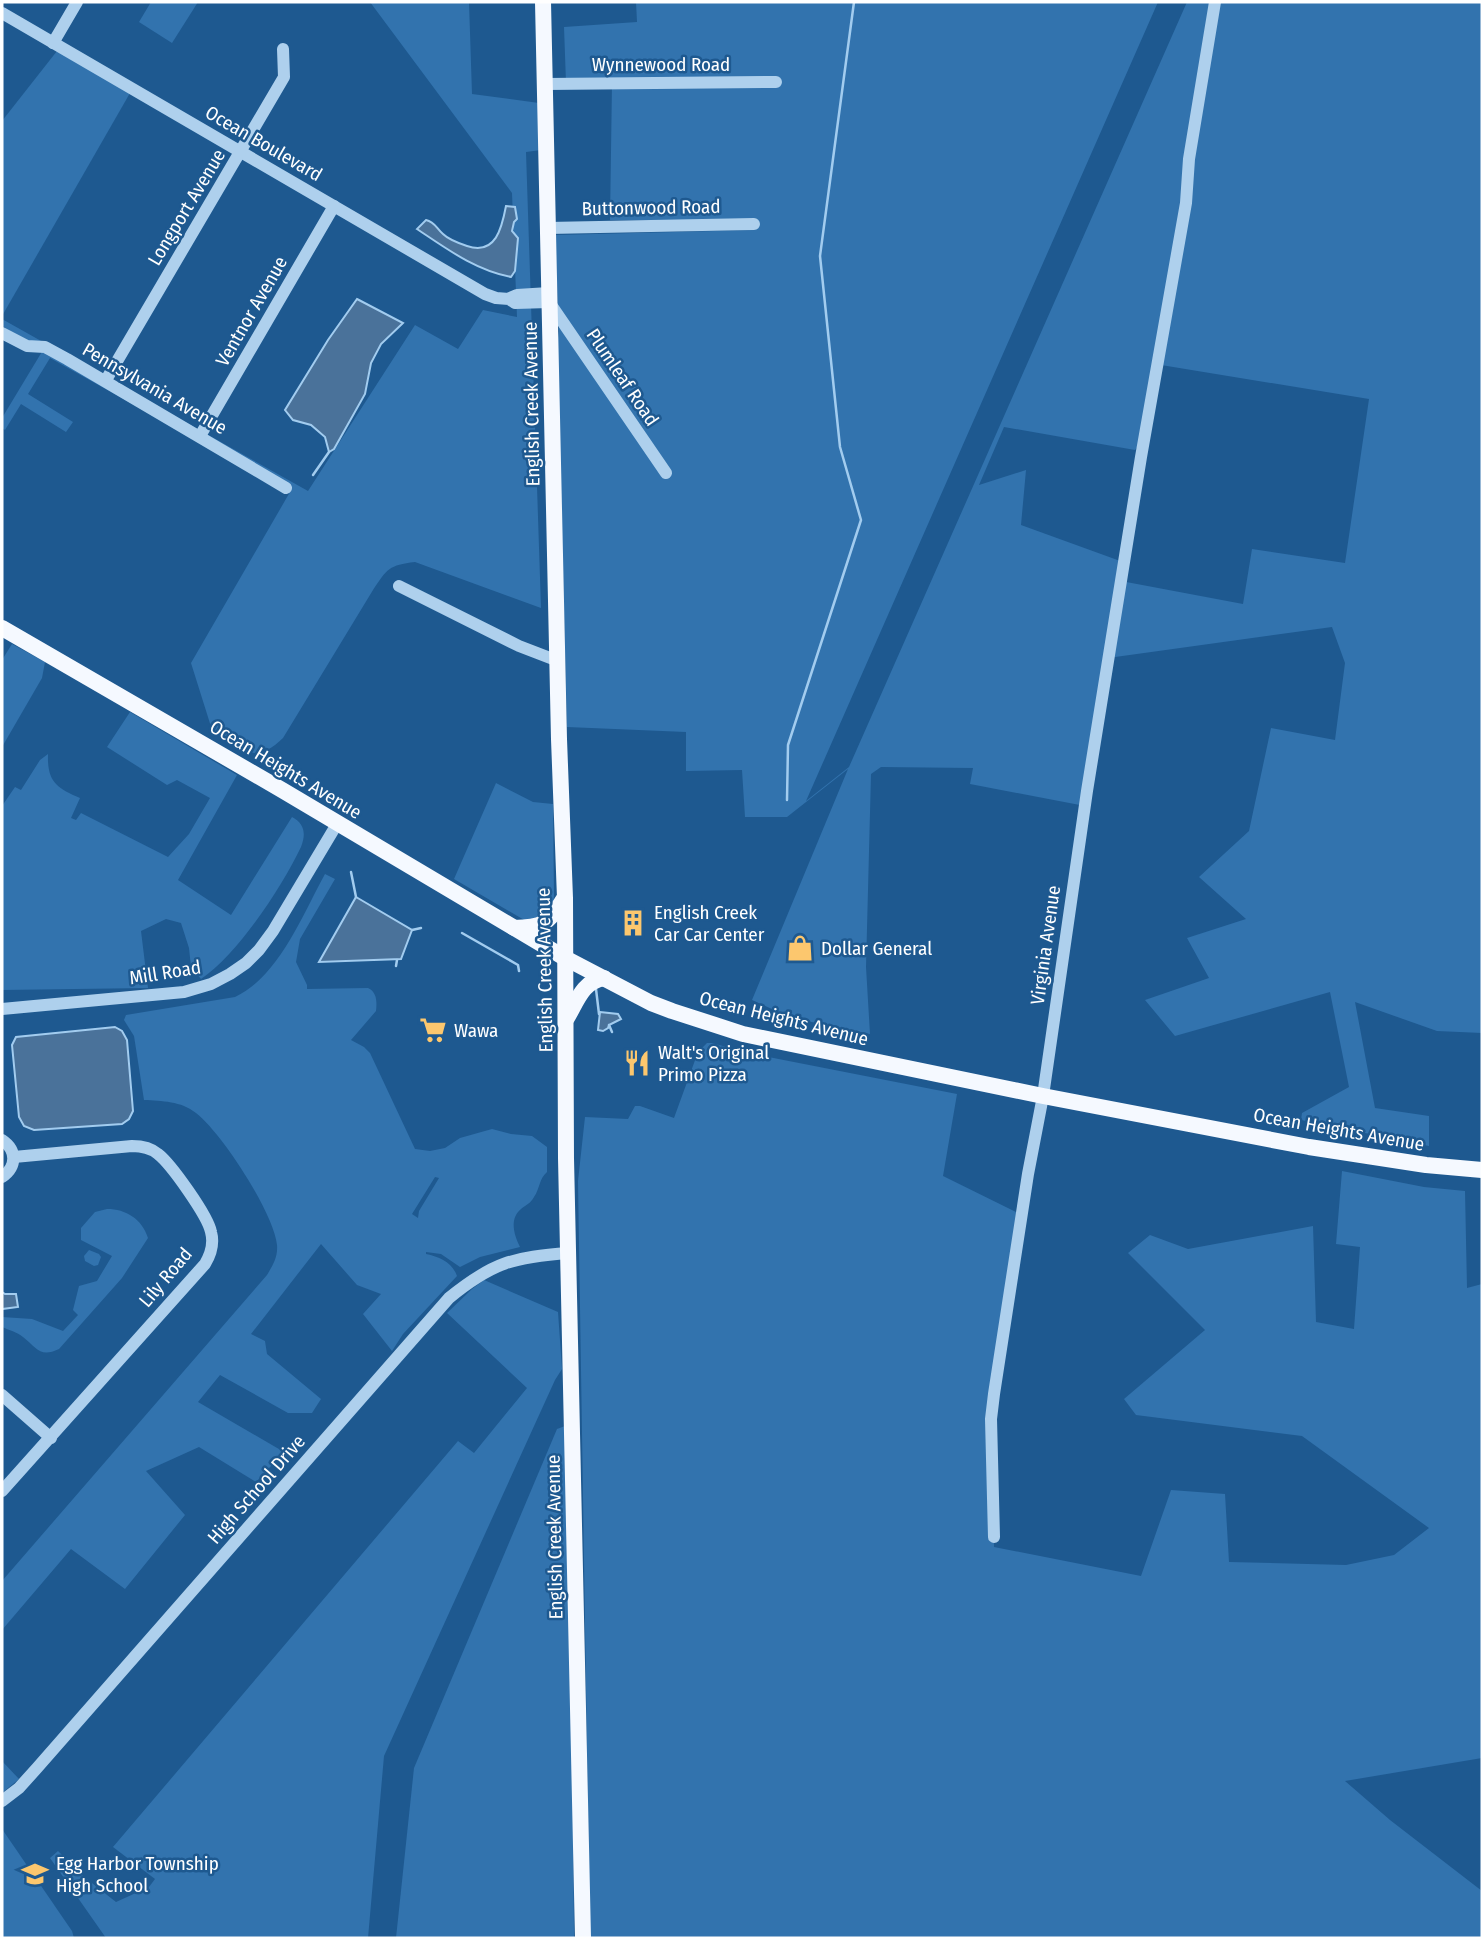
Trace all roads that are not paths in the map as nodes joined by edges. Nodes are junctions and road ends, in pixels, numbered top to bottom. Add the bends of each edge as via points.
1 (77, 2) edge
2 (544, 2) edge
3 (1215, 2) edge
4 (2, 13) edge
5 (53, 43) junction
6 (283, 49) dead end
7 (776, 82) dead end
8 (545, 83) junction
9 (241, 152) junction
10 (334, 206) junction
11 (754, 224) dead end
12 (548, 228) junction
13 (550, 298) junction
14 (2, 332) edge
15 (106, 380) junction
16 (200, 436) junction
17 (666, 473) dead end
18 (286, 488) dead end
19 (399, 586) dead end
20 (2, 628) edge
21 (558, 661) junction
22 (337, 824) junction
23 (565, 898) junction
24 (514, 928) junction
25 (565, 958) junction
26 (604, 978) junction
27 (2, 1009) edge
28 (566, 1020) junction
29 (1043, 1096) junction
30 (2, 1140) edge
31 (14, 1157) junction
32 (1482, 1170) edge
33 (2, 1177) edge
34 (569, 1253) junction
35 (2, 1395) edge
36 (51, 1438) junction
37 (2, 1491) edge
38 (994, 1537) dead end
39 (2, 1801) edge
40 (583, 1938) edge

1 - 5 street
2 - 8 main road, English Creek Avenue
3 - 29 street, Virginia Avenue via 1186,203 1087,791
4 - 5 street, Ocean Boulevard
5 - 9 street, Ocean Boulevard
6 - 9 street, Longport Avenue via 284,77
7 - 8 street, Wynnewood Road
8 - 12 main road, English Creek Avenue
9 - 10 street, Ocean Boulevard
9 - 15 street, Longport Avenue
10 - 13 street, Ocean Boulevard via 485,294 509,299 517,295
10 - 16 street, Ventnor Avenue
11 - 12 street, Buttonwood Road
12 - 13 main road, English Creek Avenue
13 - 17 street, Plumleaf Road
13 - 21 main road, English Creek Avenue
14 - 15 street, Pennsylvania Avenue via 27,346 45,347
15 - 16 street, Pennsylvania Avenue
16 - 18 street, Pennsylvania Avenue
19 - 21 street
20 - 22 main road, Ocean Heights Avenue
21 - 23 main road, English Creek Avenue
22 - 24 main road, Ocean Heights Avenue
22 - 27 street, Mill Road via 273,931 246,963 230,974 184,992
23 - 24 main road via 546,923
23 - 25 main road, English Creek Avenue
24 - 25 main road, Ocean Heights Avenue
25 - 26 main road, Ocean Heights Avenue
25 - 28 main road, English Creek Avenue
26 - 28 main road via 586,986
26 - 29 main road, Ocean Heights Avenue via 651,1003 743,1034
28 - 34 main road, English Creek Avenue
29 - 32 main road, Ocean Heights Avenue via 1309,1147
29 - 38 street, Virginia Avenue via 991,1419
30 - 31 street
31 - 33 street via 11,1169
31 - 36 street, Lily Road via 132,1146 150,1149 169,1164 212,1236 205,1264
34 - 39 street, High School Drive via 508,1261 477,1276 449,1298 37,1768
34 - 40 main road, English Creek Avenue
35 - 36 street
36 - 37 street, Lily Road

